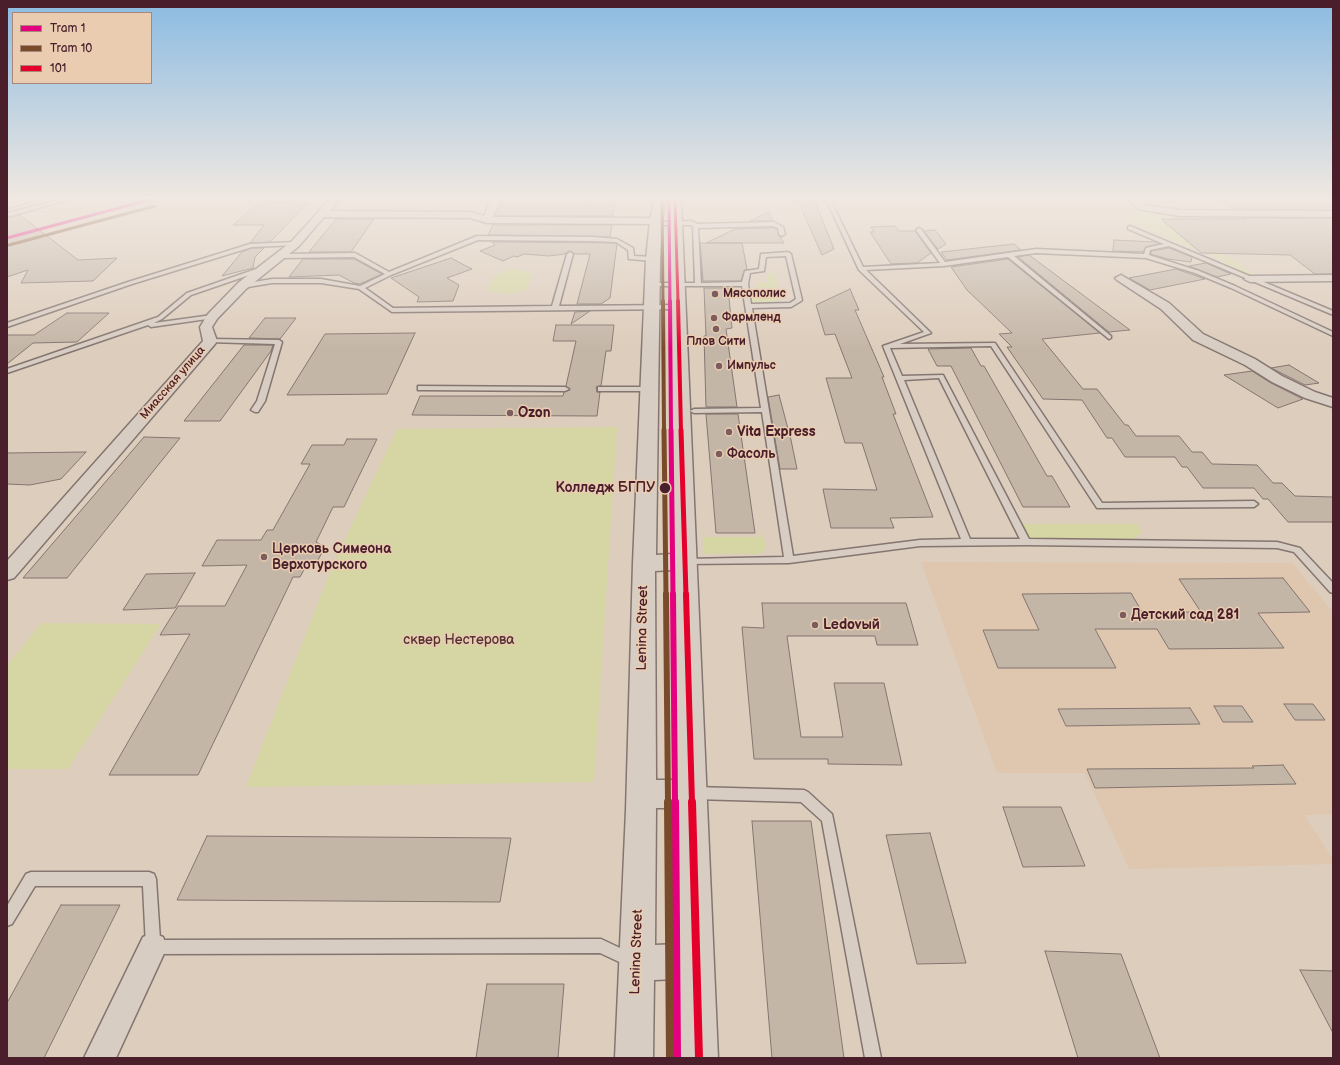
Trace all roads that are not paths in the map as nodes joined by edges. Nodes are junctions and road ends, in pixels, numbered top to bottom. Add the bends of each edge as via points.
1 (243, 249) edge
2 (290, 249) edge
3 (452, 249) edge
4 (630, 249) edge
5 (657, 249) edge
6 (677, 249) edge
7 (786, 249) edge
8 (852, 249) edge
9 (933, 249) edge
10 (1150, 249) edge
11 (1177, 249) edge
12 (570, 254) dead end
13 (788, 254) junction
14 (1008, 254) junction
15 (282, 256) junction
16 (1146, 256) junction
17 (653, 259) junction
18 (944, 264) junction
19 (264, 268) junction
20 (862, 269) junction
21 (389, 274) junction
22 (1121, 278) dead end
23 (1250, 278) junction
24 (1333, 278) edge
25 (745, 284) junction
26 (242, 286) junction
27 (361, 288) junction
28 (685, 292) junction
29 (652, 296) junction
30 (748, 306) junction
31 (555, 308) junction
32 (1333, 313) edge
33 (212, 317) junction
34 (7, 325) edge
35 (138, 327) junction
36 (1333, 334) edge
37 (1109, 337) dead end
38 (210, 341) junction
39 (886, 346) junction
40 (7, 371) edge
41 (899, 378) junction
42 (421, 388) dead end
43 (565, 389) dead end
44 (601, 389) dead end
45 (650, 389) junction
46 (1333, 403) edge
47 (255, 410) dead end
48 (765, 410) junction
49 (694, 411) dead end
50 (1254, 504) dead end
51 (967, 542) junction
52 (1026, 542) junction
53 (789, 560) junction
54 (684, 562) junction
55 (644, 563) junction
56 (7, 573) edge
57 (1333, 589) edge
58 (691, 793) junction
59 (641, 795) junction
60 (7, 919) edge
61 (153, 947) junction
62 (696, 961) junction
63 (636, 963) junction
64 (100, 1058) edge
65 (634, 1058) edge
66 (699, 1058) edge
67 (873, 1058) edge

1 - 34 lane via 130,283
2 - 15 street
3 - 21 lane
4 - 17 lane via 631,258
5 - 17 street, Lenina Street
6 - 28 street
7 - 13 lane
8 - 20 lane
9 - 18 lane
10 - 16 lane
11 - 23 lane
12 - 31 lane
13 - 25 lane via 763,255 762,270 747,272
13 - 30 lane via 799,300 791,305
14 - 16 lane via 1061,251
14 - 18 lane
14 - 37 lane
15 - 19 street
15 - 21 lane via 355,255
16 - 36 lane via 1197,272
17 - 29 street, Lenina Street
18 - 20 lane
19 - 26 street
19 - 35 lane via 189,294 160,318
20 - 39 lane via 928,333
21 - 27 lane
22 - 46 street via 1165,306 1198,337 1304,392
23 - 24 street
23 - 32 lane
25 - 28 lane
25 - 30 lane
26 - 27 lane via 272,281 321,282
26 - 33 street
27 - 31 lane via 392,310
28 - 29 lane
28 - 29 lane
28 - 54 street
29 - 31 lane
29 - 45 street, Lenina Street
30 - 48 lane
33 - 35 lane
33 - 38 street, Миасская улица via 206,327
35 - 40 lane
38 - 47 lane via 279,342 262,401
38 - 56 street, Миасская улица
39 - 41 lane
39 - 50 lane via 994,344 1100,506
41 - 51 lane
41 - 52 lane via 941,376
42 - 43 lane
44 - 45 lane
45 - 55 street, Lenina Street
48 - 49 lane
48 - 53 lane
51 - 52 lane
51 - 53 lane via 920,543
52 - 57 lane via 1277,545 1297,550
53 - 54 lane
54 - 55 street
54 - 58 street
55 - 59 street, Lenina Street
58 - 59 street
58 - 62 street
58 - 67 lane via 804,796 828,818
59 - 63 street, Lenina Street
60 - 61 lane via 31,879 149,879
61 - 63 lane via 601,946
61 - 64 street
62 - 63 street
62 - 66 street
63 - 65 street, Lenina Street

